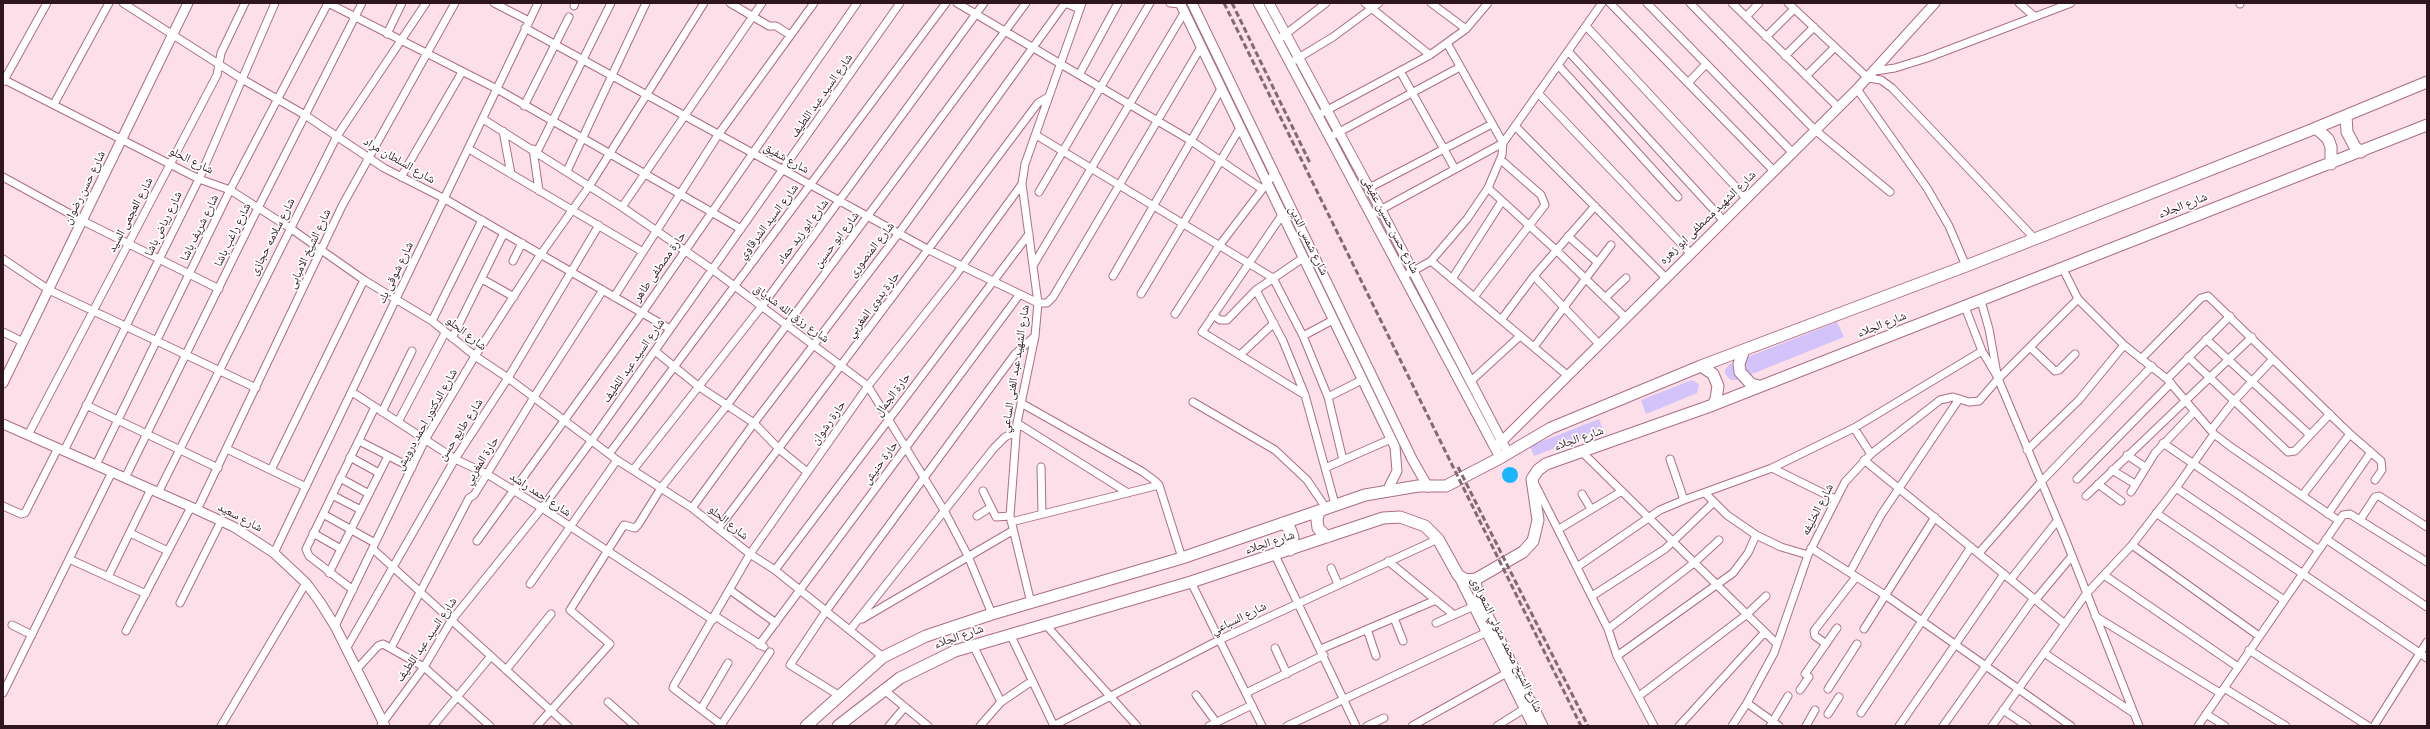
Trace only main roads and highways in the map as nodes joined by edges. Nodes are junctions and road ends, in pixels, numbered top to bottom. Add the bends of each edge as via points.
1 (2427, 82) edge
2 (2346, 116) junction
3 (2427, 125) edge
4 (2316, 128) junction
5 (2361, 152) junction
6 (2331, 164) junction
7 (1744, 350) junction
8 (1701, 366) junction
9 (1759, 386) junction
10 (1712, 405) junction
11 (1327, 508) junction
12 (1283, 523) junction
13 (1327, 537) junction
14 (1290, 550) junction
15 (844, 724) edge
16 (806, 726) edge

1 - 2 main road, شارع الجلاء
2 - 4 main road, شارع الجلاء
2 - 5 main road via 2347,132 2352,143
3 - 5 main road, شارع الجلاء
4 - 6 main road via 2325,136 2331,147
4 - 7 main road, شارع الجلاء via 1966,266
5 - 6 main road, شارع الجلاء
6 - 9 main road, شارع الجلاء
7 - 8 main road, شارع الجلاء
7 - 9 main road via 1739,364 1740,372 1748,381
8 - 10 main road via 1712,374 1718,386 1716,399
8 - 11 main road, شارع الجلاء via 1551,428 1446,486 1387,491
9 - 10 main road, شارع الجلاء
10 - 13 main road, شارع الجلاء via 1546,464 1532,478 1538,520 1533,541 1523,552 1476,579 1466,580 1458,575 1438,539 1421,524 1400,517 1383,518
11 - 12 main road, شارع الجلاء
11 - 13 main road via 1317,520 1318,528
12 - 14 main road via 1292,533 1293,542
12 - 16 main road, شارع الجلاء via 1182,558 926,636 883,657
13 - 14 main road, شارع الجلاء
14 - 15 main road, شارع الجلاء via 1191,582 973,645 936,659 883,689

